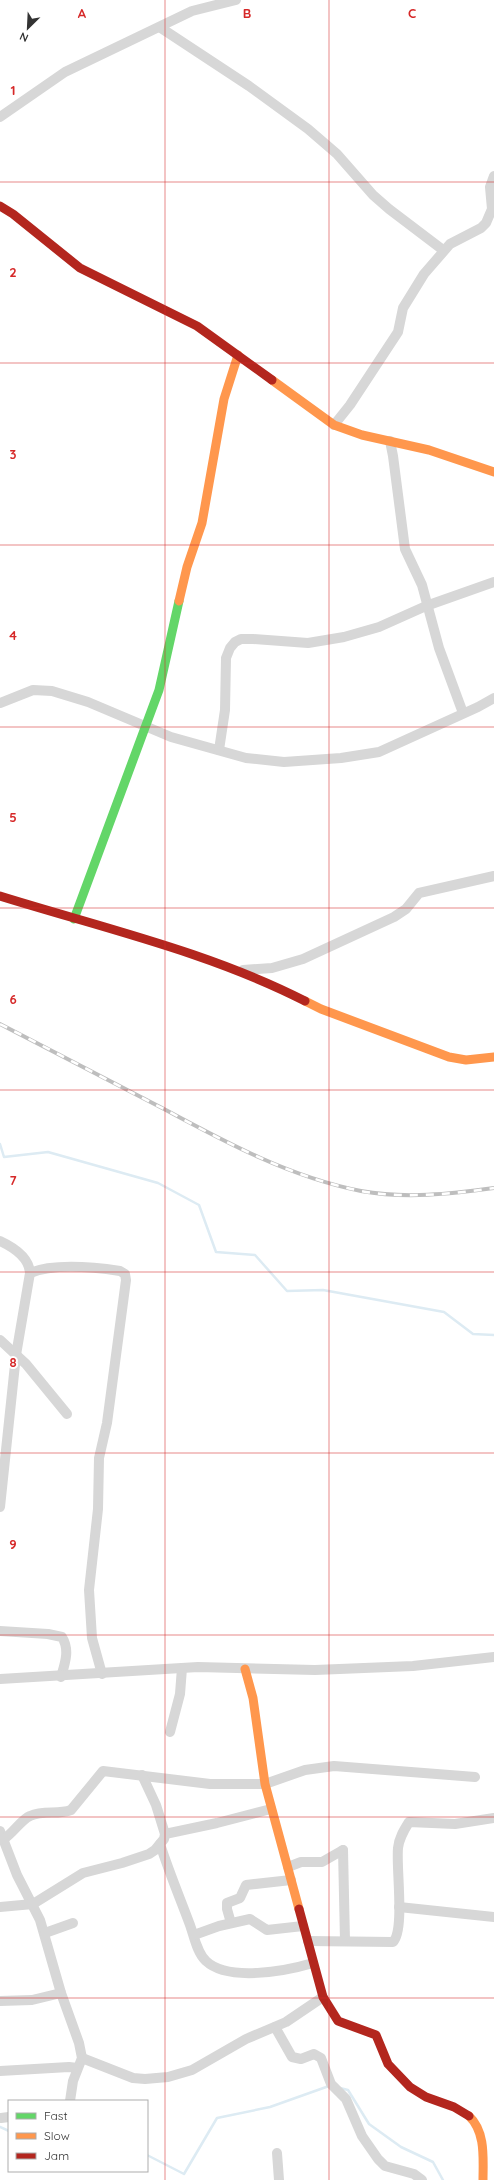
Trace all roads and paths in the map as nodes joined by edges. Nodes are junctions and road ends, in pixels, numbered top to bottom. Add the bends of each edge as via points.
1 (236, 0) edge
2 (161, 28) junction
3 (0, 117) edge
4 (494, 176) edge
5 (0, 206) edge
6 (490, 226) edge
7 (443, 250) junction
8 (238, 355) junction
9 (334, 425) junction
10 (390, 441) junction
11 (494, 472) edge
12 (494, 582) edge
13 (426, 606) junction
14 (494, 698) edge
15 (0, 703) edge
16 (463, 713) junction
17 (146, 726) junction
18 (219, 750) junction
19 (494, 876) edge
20 (0, 896) edge
21 (74, 919) junction
22 (236, 969) junction
23 (494, 1057) edge
24 (0, 1241) edge
25 (30, 1273) junction
26 (0, 1340) edge
27 (16, 1354) junction
28 (67, 1414) dead end
29 (0, 1507) edge
30 (0, 1631) edge
31 (494, 1657) edge
32 (182, 1668) junction
33 (245, 1669) junction
34 (102, 1674) junction
35 (61, 1676) junction
36 (0, 1679) edge
37 (170, 1732) dead end
38 (142, 1775) junction
39 (475, 1777) dead end
40 (265, 1784) junction
41 (271, 1809) junction
42 (494, 1818) edge
43 (165, 1834) junction
44 (2, 1835) edge
45 (160, 1844) junction
46 (288, 1867) junction
47 (291, 1880) junction
48 (33, 1904) junction
49 (0, 1907) edge
50 (399, 1907) junction
51 (494, 1917) edge
52 (73, 1923) dead end
53 (231, 1923) junction
54 (303, 1926) junction
55 (45, 1933) junction
56 (194, 1935) junction
57 (308, 1941) junction
58 (345, 1941) junction
59 (313, 1963) junction
60 (61, 1993) junction
61 (323, 1997) junction
62 (0, 2001) edge
63 (275, 2027) junction
64 (82, 2058) junction
65 (78, 2068) junction
66 (0, 2071) edge
67 (70, 2100) edge
68 (277, 2153) dead end
69 (279, 2180) edge
70 (422, 2180) edge
71 (483, 2180) edge

1 - 2 street via 192,12
2 - 3 street via 65,72
2 - 7 street via 249,86 308,129 337,154 384,204
4 - 6 street via 490,187
5 - 8 street via 80,268 180,316
6 - 7 street via 457,239
7 - 9 street via 406,302 401,312 398,332
8 - 9 street
8 - 17 street via 224,399 202,523 187,567 160,690
9 - 10 street
10 - 11 street via 430,450
10 - 13 street via 405,549 422,585
12 - 13 street
13 - 16 street
13 - 18 street via 379,627 344,637 308,643 253,639 235,642 226,658 225,710
14 - 16 street
15 - 17 street via 33,690 52,691 88,702
16 - 18 street via 379,752 356,756 284,762 246,758
17 - 18 street via 171,737
17 - 21 street
19 - 22 street via 419,892 406,909 394,917 303,960 265,969
20 - 21 street
21 - 22 street via 122,931
22 - 23 street via 321,1009 449,1056 466,1060
24 - 25 street via 24,1258
25 - 27 street
25 - 34 street via 82,1266 120,1271 125,1274 107,1423 99,1458 98,1509 89,1590 92,1638
26 - 27 street
27 - 28 street
27 - 29 street
30 - 35 street via 62,1637 67,1657
31 - 33 street via 413,1666 315,1670
32 - 33 street
32 - 34 street
32 - 37 street via 180,1694
33 - 40 street via 253,1698
34 - 35 street
35 - 36 street
38 - 40 street via 181,1782
38 - 43 street via 156,1805
38 - 44 street via 103,1771 71,1810 64,1813 38,1813
39 - 40 street via 334,1766 305,1770
40 - 41 street
41 - 43 street
41 - 46 street
42 - 50 street via 455,1824 409,1822 398,1848
43 - 45 street
44 - 48 street via 17,1875
45 - 48 street via 149,1854 83,1873
45 - 56 street
46 - 47 street
46 - 58 street via 301,1862 322,1862 343,1850
47 - 53 street via 246,1885 240,1898 227,1903
47 - 54 street
48 - 49 street
48 - 55 street
50 - 51 street
50 - 58 street via 398,1935 393,1942
52 - 55 street
53 - 54 street via 250,1919 267,1930
53 - 56 street
54 - 57 street
55 - 60 street
56 - 59 street via 205,1960 219,1968 268,1972
57 - 58 street
57 - 59 street
59 - 61 street
60 - 62 street via 32,2000
60 - 64 street
61 - 63 street
61 - 71 street via 338,2021 350,2028 376,2035 389,2066 411,2087 432,2101 464,2112 474,2121 480,2133 483,2149
63 - 64 street via 246,2039 192,2070 168,2077 133,2078
63 - 70 street via 292,2057 301,2059 314,2054 321,2058 334,2088 346,2099 362,2136 381,2162 393,2169 414,2174
64 - 65 street
65 - 66 street
65 - 67 street
68 - 69 street

